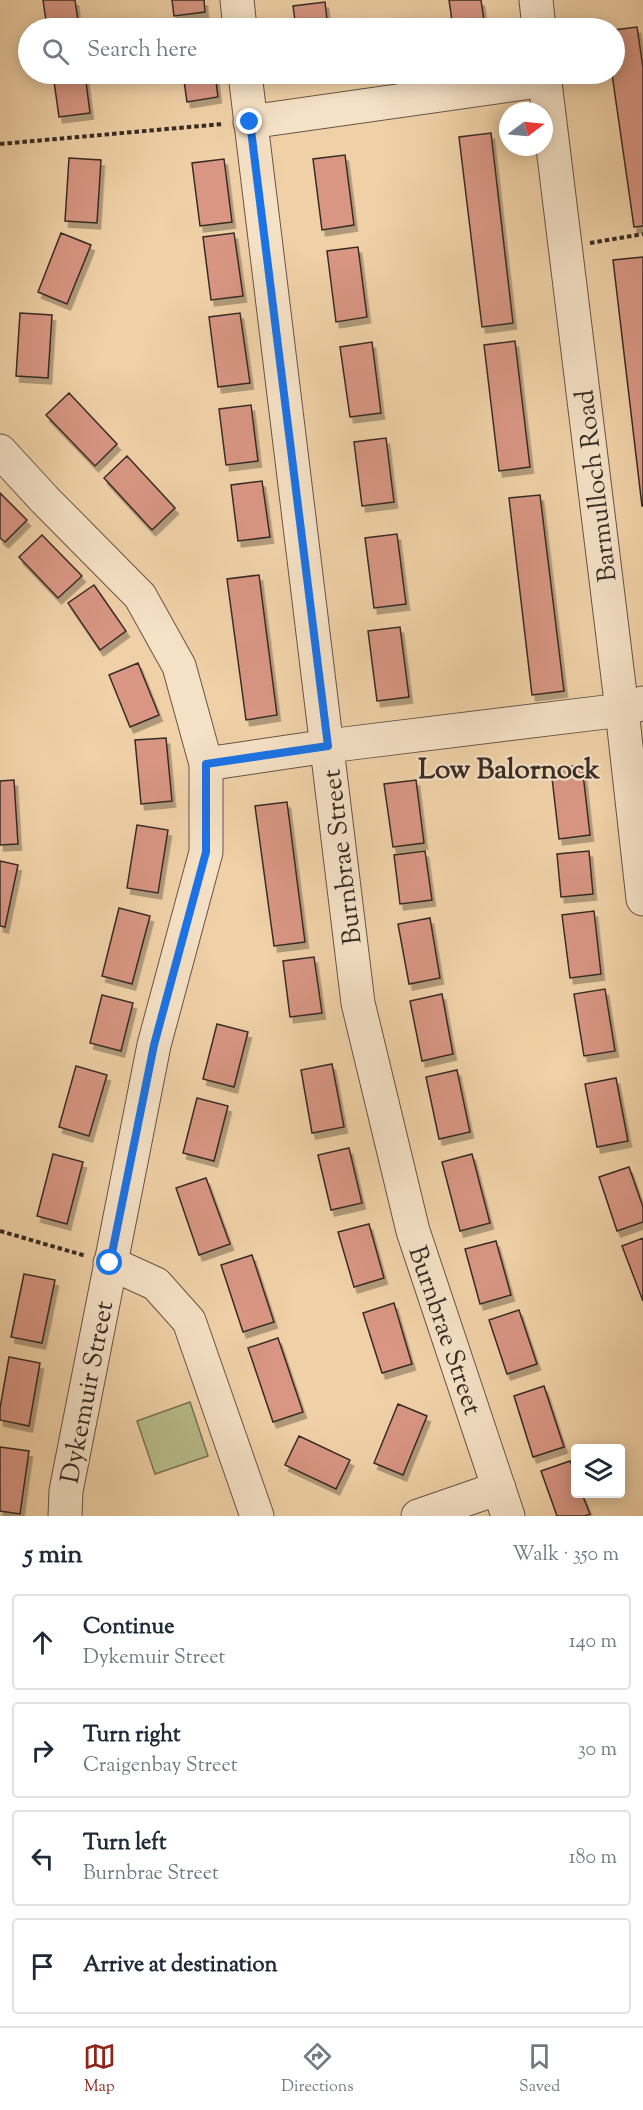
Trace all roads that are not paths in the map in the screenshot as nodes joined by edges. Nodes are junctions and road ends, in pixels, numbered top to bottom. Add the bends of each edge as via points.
1 (237, 0) edge
2 (536, 0) edge
3 (239, 18) edge
4 (538, 18) edge
5 (246, 84) edge
6 (499, 84) edge
7 (546, 84) edge
8 (250, 122) junction
9 (0, 451) edge
10 (633, 706) edge
11 (328, 746) junction
12 (206, 764) junction
13 (643, 899) edge
14 (110, 1263) junction
15 (504, 1502) edge
16 (65, 1516) edge
17 (257, 1516) edge
18 (418, 1516) edge

1 - 3 street
2 - 4 street
5 - 8 street, Burnbrae Street
6 - 8 street
7 - 10 street, Barmulloch Road via 565,247
8 - 11 street, Burnbrae Street
9 - 12 street, Dykemuir Street via 140,596 179,666
10 - 11 street
10 - 13 street, Barmulloch Road
11 - 12 street
11 - 15 street, Burnbrae Street via 358,1003 412,1231
12 - 14 street, Dykemuir Street via 206,852 154,1045
14 - 16 street, Dykemuir Street via 66,1491
14 - 17 street via 156,1284 189,1321
15 - 18 street

